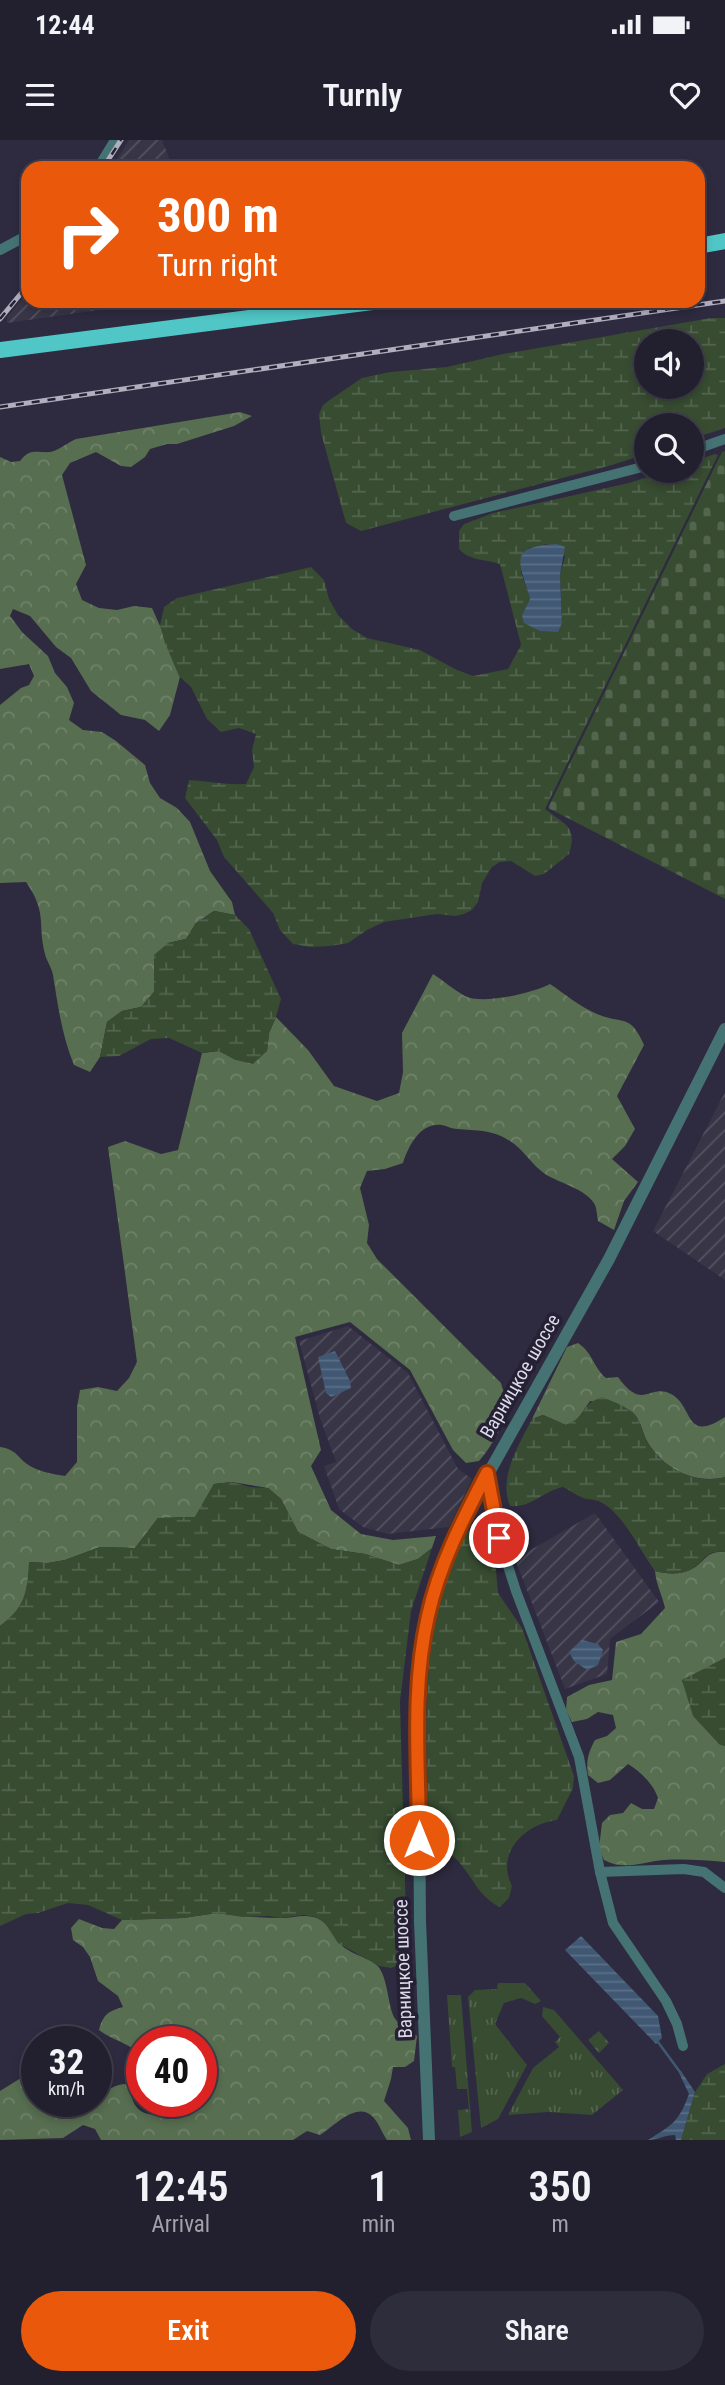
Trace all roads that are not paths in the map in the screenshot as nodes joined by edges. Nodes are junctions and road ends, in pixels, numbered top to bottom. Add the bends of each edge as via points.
1 (115, 140) edge
2 (102, 161) edge
3 (21, 239) edge
4 (725, 241) edge
5 (705, 245) edge
6 (0, 250) edge
7 (725, 252) edge
8 (705, 255) edge
9 (252, 308) edge
10 (325, 308) edge
11 (0, 341) edge
12 (0, 349) edge
13 (725, 439) edge
14 (704, 447) edge
15 (634, 470) edge
16 (454, 516) dead end
17 (725, 1029) edge
18 (487, 1473) junction
19 (600, 1872) junction
20 (722, 1886) edge
21 (683, 2046) dead end
22 (429, 2140) edge

1 - 2 street
3 - 6 street
4 - 5 highway
7 - 8 highway
9 - 11 highway
10 - 12 highway
13 - 14 street
15 - 16 street
17 - 18 street, Варницкое шоссе via 609,1259
18 - 19 street via 499,1538 579,1757
18 - 22 street, Варницкое шоссе via 441,1572 428,1616 418,1680 420,1921
19 - 20 street via 684,1869 704,1872
19 - 21 street via 613,1923 666,2001

